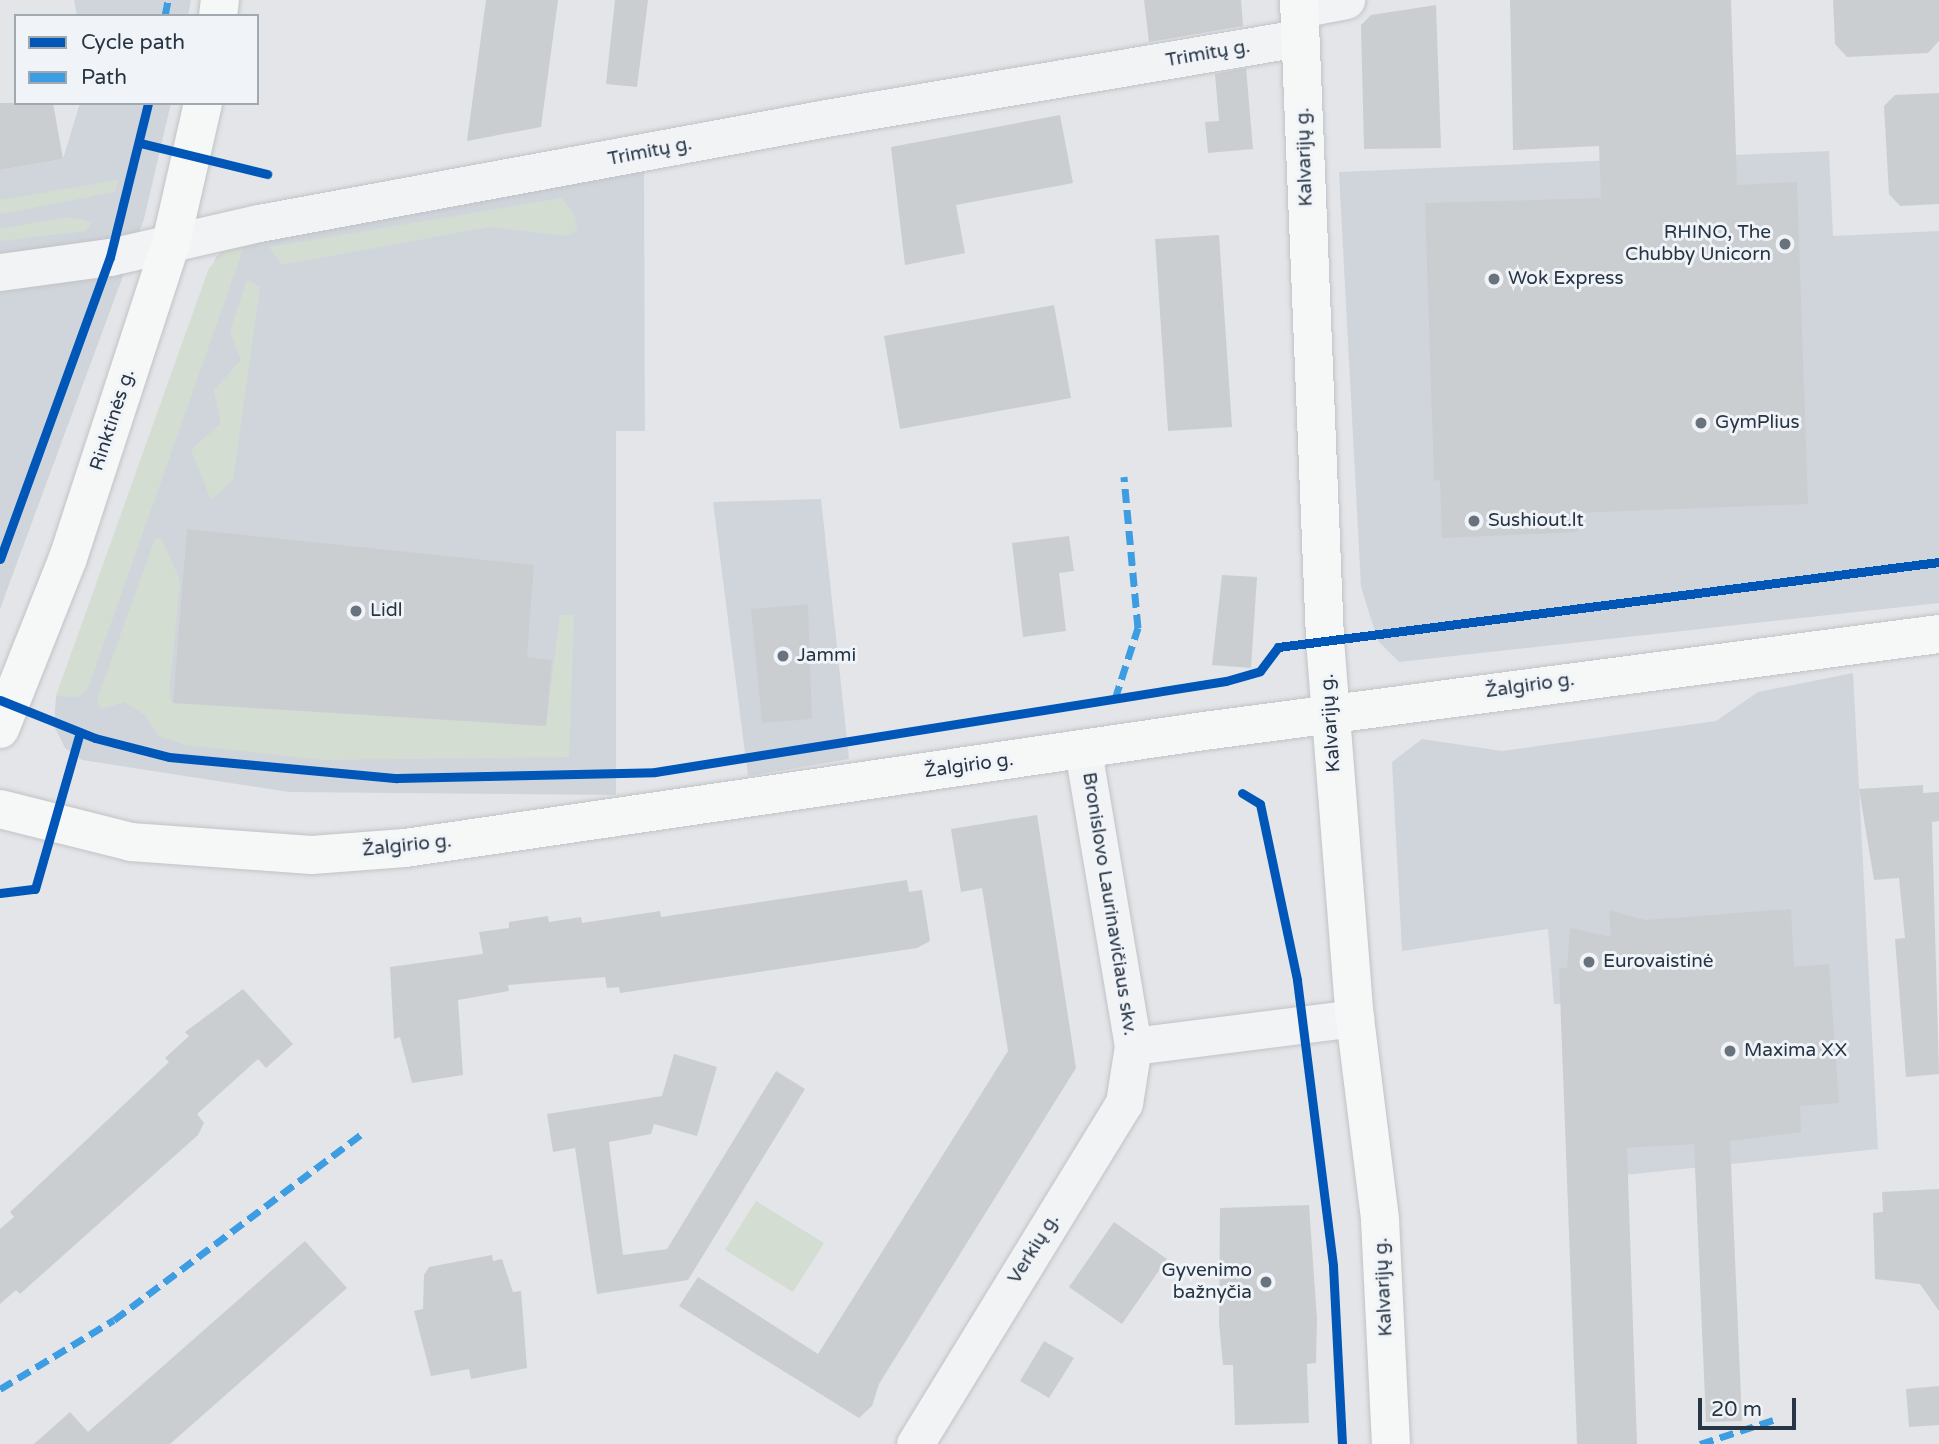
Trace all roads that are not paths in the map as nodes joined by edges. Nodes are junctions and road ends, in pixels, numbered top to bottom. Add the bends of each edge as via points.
1 (1346, 0) edge
2 (1300, 16) edge
3 (203, 105) edge
4 (171, 243) junction
5 (0, 272) edge
6 (1939, 634) edge
7 (1330, 714) junction
8 (0, 729) edge
9 (1083, 748) junction
10 (0, 809) edge
11 (1355, 1018) junction
12 (1133, 1046) junction
13 (915, 1444) edge
14 (1391, 1444) edge

1 - 2 street, Trimitų g.
2 - 4 street, Trimitų g. via 586,165
2 - 7 main road, Kalvarijų g.
3 - 4 main road, Rinktinės g.
4 - 5 street, Trimitų g.
4 - 8 main road, Rinktinės g. via 68,558
6 - 7 main road, Žalgirio g.
7 - 9 main road, Žalgirio g.
7 - 11 main road, Kalvarijų g.
9 - 10 main road, Žalgirio g. via 496,836 312,855 131,842
9 - 12 street, Bronislovo Laurinavičiaus skv.
11 - 12 street, Bronislovo Laurinavičiaus skv.
11 - 14 main road, Kalvarijų g. via 1380,1220
12 - 13 street, Verkių g. via 1124,1103

